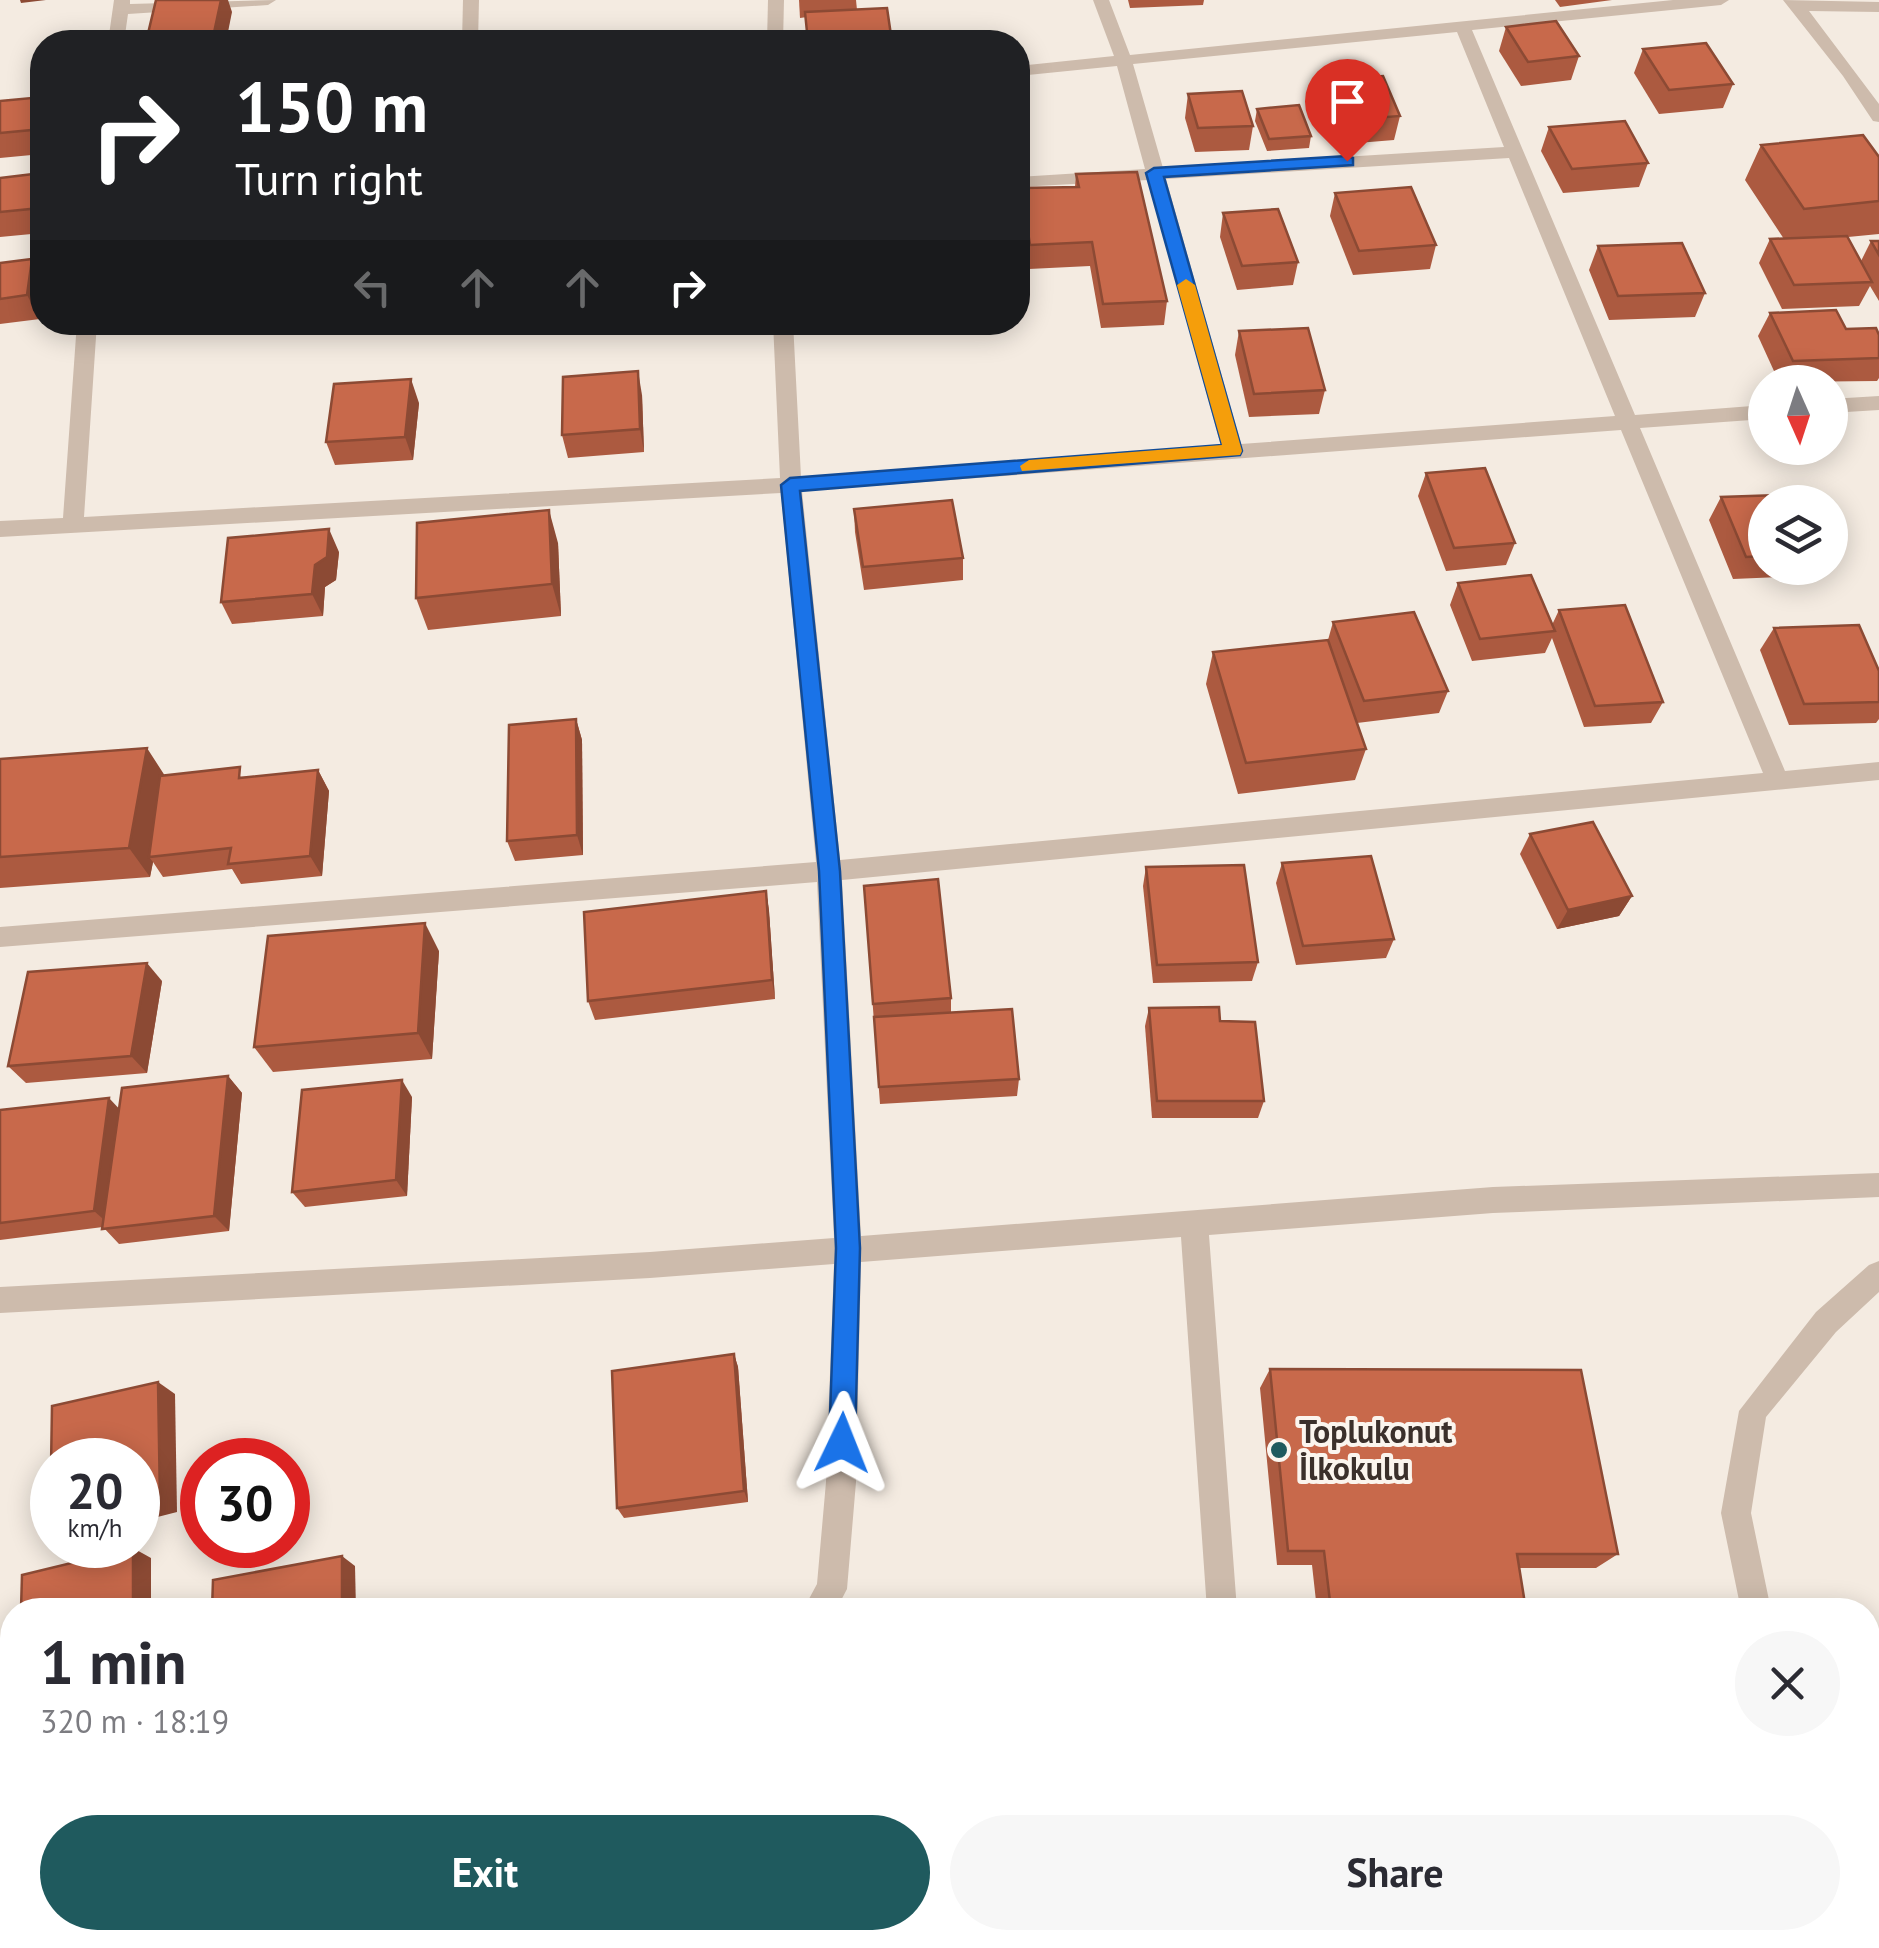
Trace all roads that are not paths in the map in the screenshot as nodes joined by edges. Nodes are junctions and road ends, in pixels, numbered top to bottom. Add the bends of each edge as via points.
1 (268, 0) edge
2 (471, 0) edge
3 (776, 0) edge
4 (1100, 0) edge
5 (1721, 0) edge
6 (1793, 3) edge
7 (121, 5) edge
8 (1879, 7) edge
9 (1462, 25) junction
10 (118, 30) edge
11 (470, 30) edge
12 (775, 30) edge
13 (1124, 62) junction
14 (1030, 70) edge
15 (1850, 73) junction
16 (1879, 74) edge
17 (1879, 117) edge
18 (1514, 152) junction
19 (1154, 173) junction
20 (1030, 181) edge
21 (86, 335) edge
22 (784, 335) edge
23 (1879, 402) edge
24 (1848, 405) edge
25 (1748, 413) edge
26 (1628, 422) junction
27 (1233, 451) junction
28 (790, 485) junction
29 (73, 524) junction
30 (0, 529) edge
31 (1879, 771) edge
32 (1777, 779) junction
33 (830, 871) junction
34 (0, 937) edge
35 (1879, 1185) edge
36 (1194, 1222) junction
37 (848, 1248) junction
38 (1879, 1274) edge
39 (0, 1300) edge
40 (826, 1598) edge
41 (1221, 1598) edge
42 (1754, 1598) edge

1 - 7 street
2 - 11 street
3 - 12 street
4 - 13 street
5 - 9 street
6 - 8 street
6 - 15 street
7 - 10 street
9 - 13 street
9 - 18 street
13 - 14 street
13 - 19 street
15 - 16 street
15 - 17 street
18 - 19 street
18 - 26 street
19 - 20 street
19 - 27 street
21 - 29 street
22 - 28 street
23 - 24 street
25 - 26 street
26 - 27 street
26 - 32 street
27 - 28 street
28 - 29 street
28 - 33 street
29 - 30 street
31 - 32 street
32 - 33 street
33 - 34 street
33 - 37 street
35 - 36 street via 1492,1200
36 - 37 street
36 - 41 street
37 - 39 street
37 - 40 street via 841,1482
38 - 42 street via 1826,1322 1753,1411 1736,1513

